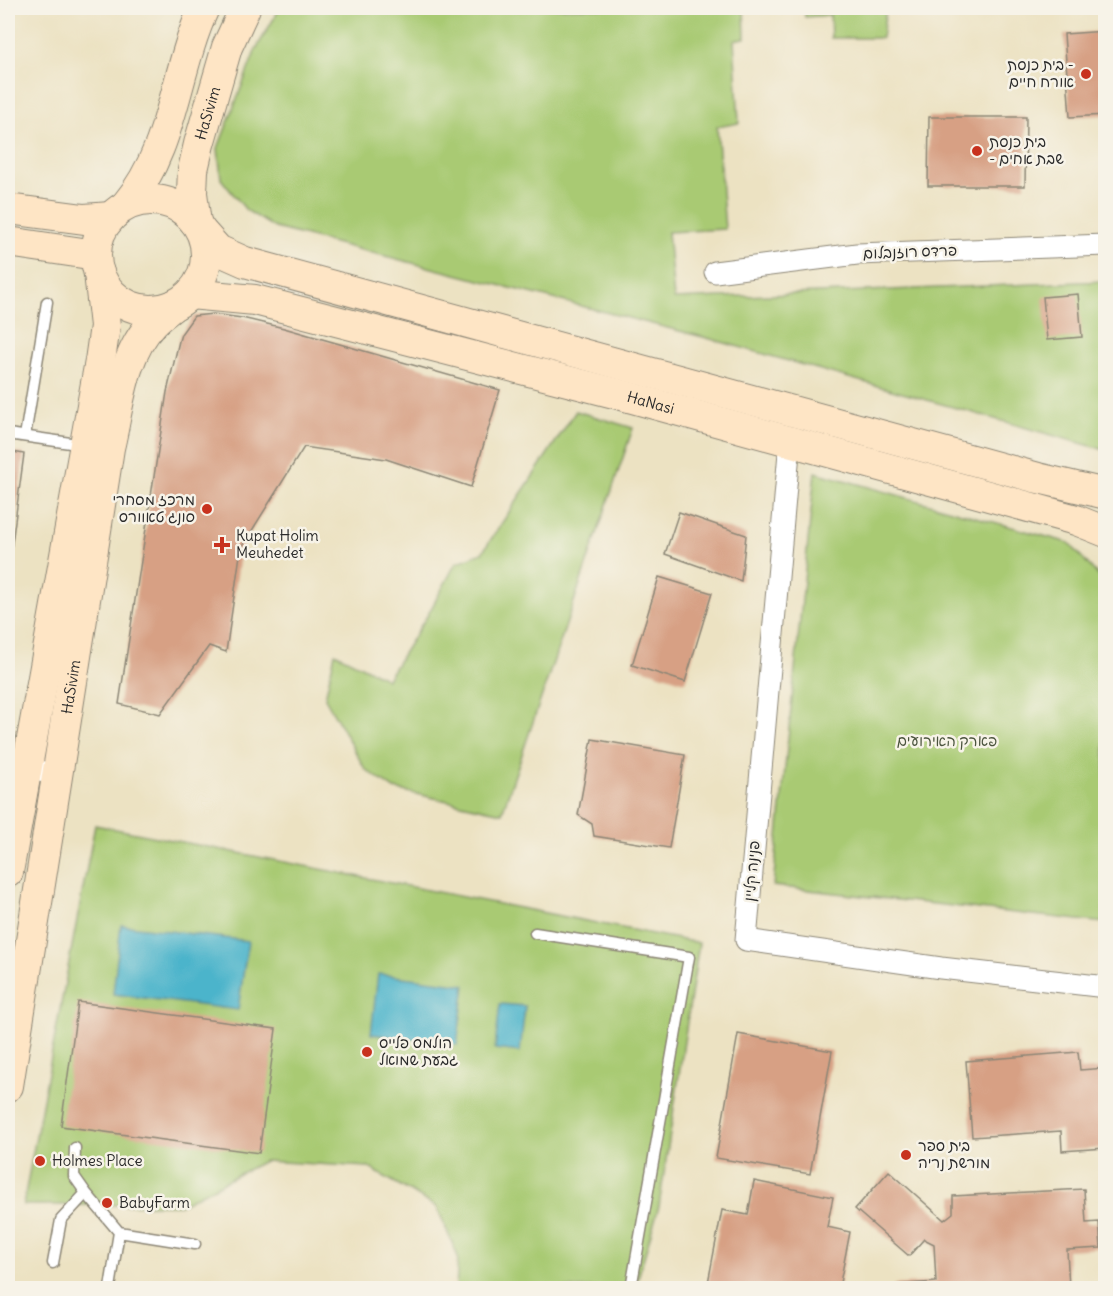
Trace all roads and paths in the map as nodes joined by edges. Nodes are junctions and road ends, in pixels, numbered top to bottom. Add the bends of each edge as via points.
1 (204, 8) edge
2 (245, 8) edge
3 (8, 209) edge
4 (119, 211) junction
5 (198, 227) junction
6 (8, 242) edge
7 (1106, 245) edge
8 (98, 264) junction
9 (715, 272) dead end
10 (182, 299) junction
11 (47, 302) dead end
12 (8, 434) edge
13 (25, 436) junction
14 (790, 441) junction
15 (84, 445) junction
16 (1106, 494) edge
17 (1106, 532) edge
18 (16, 767) edge
19 (57, 774) junction
20 (8, 872) edge
21 (535, 933) dead end
22 (1106, 987) edge
23 (8, 1086) edge
24 (75, 1148) dead end
25 (86, 1193) junction
26 (118, 1232) junction
27 (195, 1244) dead end
28 (53, 1263) dead end
29 (110, 1288) edge
30 (631, 1288) edge

1 - 4 street via 193,32 166,135 153,166
2 - 5 street, HaSivim via 227,47 199,144 192,182
3 - 4 street via 84,219
4 - 5 street via 141,201 157,200 185,212
4 - 8 street via 97,241
5 - 10 street via 206,247 206,264 200,280
5 - 16 street, HaNasi via 218,250 244,262
6 - 8 street
7 - 9 street, פרדס רוזנבלום via 857,254
8 - 10 street via 108,290 138,309 156,310
8 - 15 street, HaSivim via 105,326
10 - 14 street, HaNasi via 255,300
10 - 19 street, HaSivim via 152,323 127,369 109,448
11 - 13 lane
12 - 13 lane
13 - 15 lane
14 - 17 street, HaNasi via 1076,520
14 - 22 street, פנינה קליין via 747,940
15 - 18 street, HaSivim
18 - 19 street
18 - 20 street, HaSivim
19 - 23 street, HaSivim
21 - 30 lane via 689,957
24 - 25 lane via 74,1176
25 - 26 lane
25 - 28 lane via 61,1220
26 - 27 lane
26 - 29 lane

